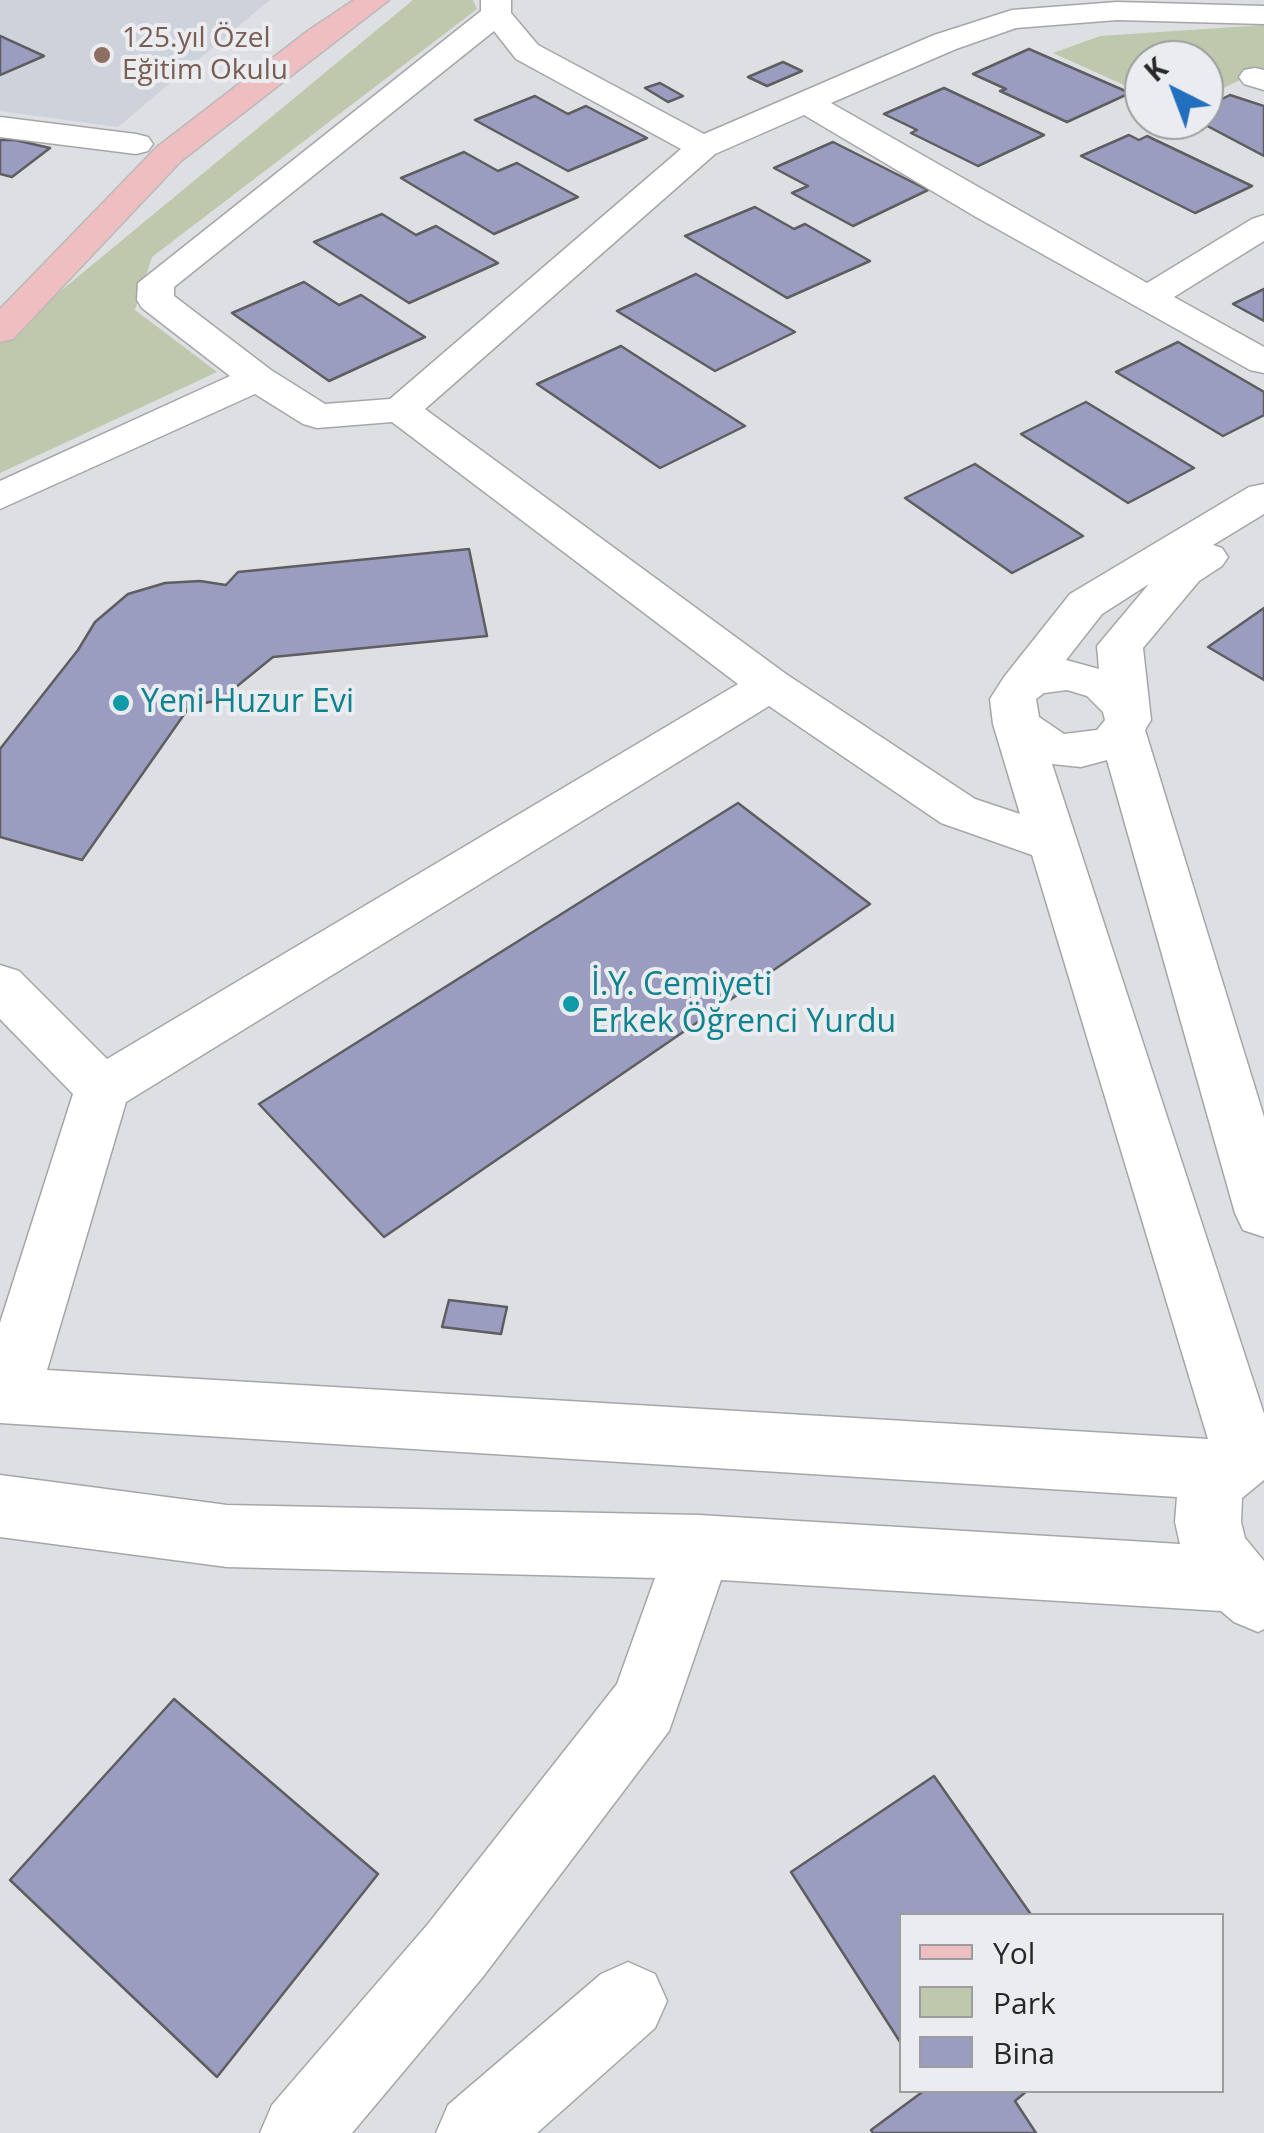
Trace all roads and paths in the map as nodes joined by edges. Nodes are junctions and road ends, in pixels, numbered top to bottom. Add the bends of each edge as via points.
1 (374, 0) edge
2 (974, 0) edge
3 (1254, 0) edge
4 (1264, 6) edge
5 (496, 7) edge
6 (300, 12) dead end
7 (1264, 15) edge
8 (1012, 19) junction
9 (804, 101) junction
10 (0, 128) edge
11 (136, 144) junction
12 (703, 146) junction
13 (110, 170) dead end
14 (1264, 226) edge
15 (1149, 297) junction
16 (0, 330) edge
17 (1264, 362) edge
18 (258, 378) junction
19 (402, 410) junction
20 (1264, 496) edge
21 (0, 497) edge
22 (1264, 519) edge
23 (770, 685) junction
24 (1018, 706) junction
25 (1124, 719) junction
26 (1054, 844) junction
27 (0, 985) edge
28 (1239, 1041) edge
29 (102, 1089) junction
30 (1264, 1213) edge
31 (4, 1396) edge
32 (1244, 1458) edge
33 (0, 1506) edge
34 (700, 1547) junction
35 (1255, 1602) edge
36 (628, 2001) dead end
37 (300, 2133) edge
38 (476, 2133) edge

1 - 16 main road via 168,154
2 - 8 street
3 - 4 street
5 - 12 street via 528,52
5 - 18 street via 156,283 155,300
6 - 11 main road
7 - 8 street via 1116,11
8 - 9 street
9 - 12 street
9 - 15 street
10 - 11 street
11 - 13 main road
12 - 19 street
14 - 15 street
15 - 17 street
18 - 19 street via 317,416
18 - 21 street
19 - 23 street
20 - 24 street via 1086,604
22 - 25 street via 1184,572 1120,646
23 - 26 street via 958,811
23 - 29 street
24 - 25 street via 1032,680 1067,674 1102,685
24 - 25 street via 1042,744 1062,750 1114,742
24 - 26 street
25 - 28 street
26 - 32 street
27 - 29 street
28 - 30 street
29 - 31 street
31 - 32 street
32 - 35 street via 1210,1494 1208,1522 1215,1552
33 - 34 street via 227,1536
34 - 35 street
34 - 37 street via 644,1706 456,1950
36 - 38 street

